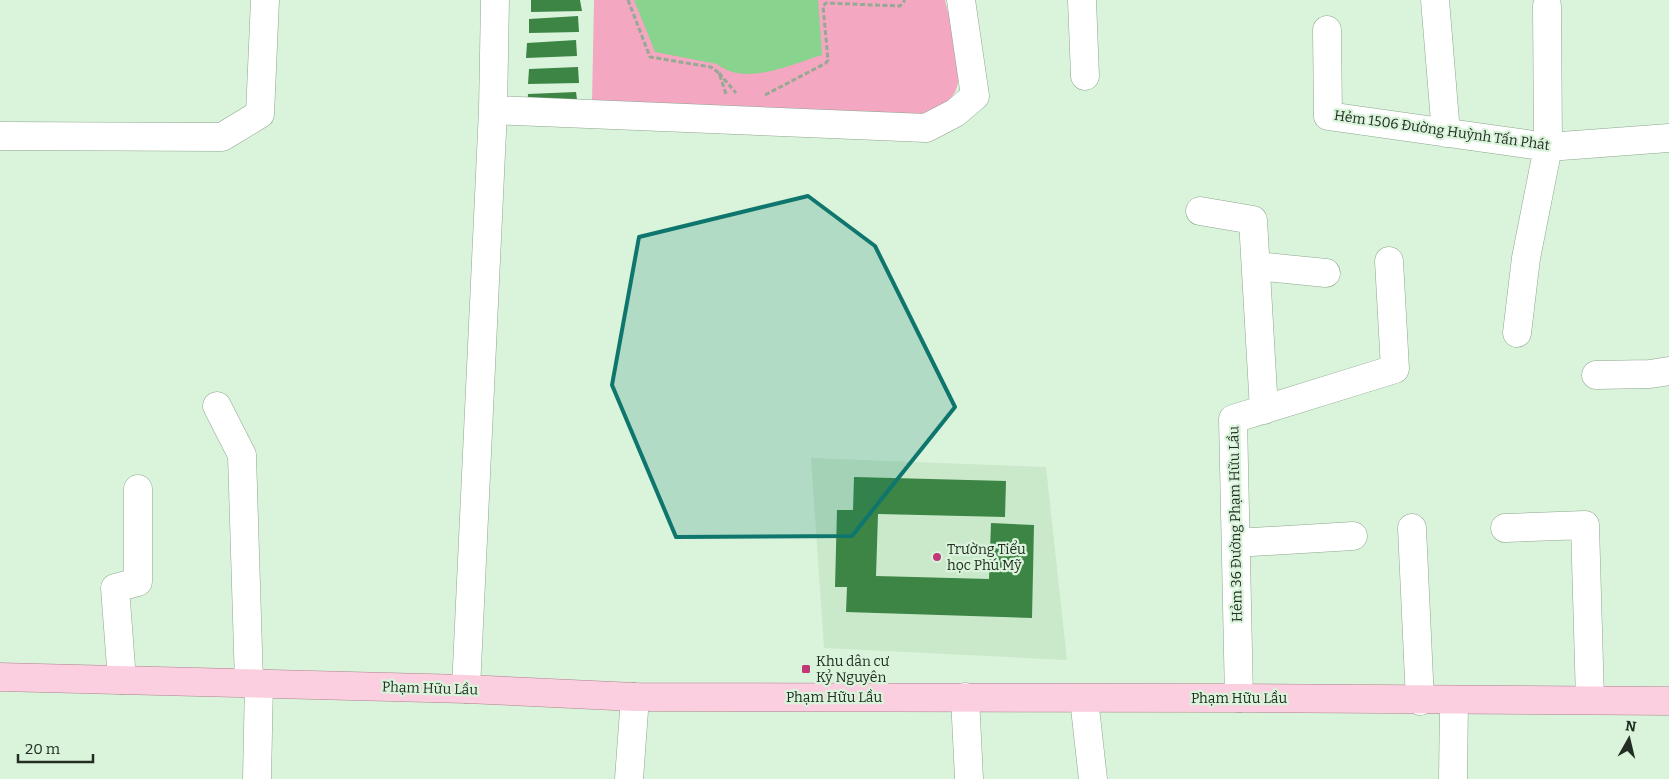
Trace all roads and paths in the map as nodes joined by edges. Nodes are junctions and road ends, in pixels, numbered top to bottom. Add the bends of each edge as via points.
1 (265, 0) edge
2 (495, 0) edge
3 (628, 0) edge
4 (905, 0) edge
5 (961, 0) edge
6 (1082, 0) edge
7 (1435, 0) edge
8 (1547, 6) dead end
9 (1327, 30) dead end
10 (719, 73) junction
11 (1085, 76) dead end
12 (761, 97) dead end
13 (493, 110) junction
14 (738, 110) junction
15 (1446, 133) junction
16 (0, 136) edge
17 (1669, 138) edge
18 (1548, 147) junction
19 (1200, 211) dead end
20 (1389, 261) dead end
21 (1256, 266) junction
22 (1326, 273) dead end
23 (1518, 333) dead end
24 (1669, 371) edge
25 (1596, 375) dead end
26 (217, 406) dead end
27 (1264, 410) junction
28 (138, 489) dead end
29 (1412, 528) dead end
30 (1506, 528) dead end
31 (1353, 536) dead end
32 (1236, 544) junction
33 (0, 677) edge
34 (122, 680) junction
35 (254, 683) junction
36 (466, 688) junction
37 (635, 697) junction
38 (965, 697) junction
39 (1239, 698) junction
40 (1084, 699) junction
41 (1590, 700) junction
42 (1420, 701) junction
43 (1454, 701) junction
44 (1669, 701) edge
45 (257, 779) edge
46 (629, 779) edge
47 (969, 779) edge
48 (1093, 779) edge
49 (1453, 779) edge

1 - 16 street via 260,114 222,137
2 - 13 street
3 - 10 path via 650,57 711,67
4 - 12 path via 900,6 826,3 823,6 826,63
5 - 14 street via 975,96 955,113 926,128
6 - 11 street
7 - 15 street
8 - 18 street
9 - 15 street, Hẻm 1506 Đường Huỳnh Tấn Phát via 1328,116
10 - 14 path
10 - 14 path
13 - 14 street
13 - 36 street
15 - 18 street, Hẻm 1506 Đường Huỳnh Tấn Phát
17 - 18 street, Hẻm 1506 Đường Huỳnh Tấn Phát
18 - 23 street via 1526,258
19 - 21 street via 1253,220
20 - 27 street, Hẻm 36 Đường Phạm Hữu Lầu via 1395,369
21 - 22 street
21 - 27 street
24 - 25 street
26 - 35 street via 242,456
27 - 32 street, Hẻm 36 Đường Phạm Hữu Lầu via 1233,419
28 - 34 street via 138,582 115,588
29 - 42 street
30 - 41 street via 1585,525
31 - 32 street
32 - 39 street, Hẻm 36 Đường Phạm Hữu Lầu
33 - 34 main road, Phạm Hữu Lầu
34 - 35 main road, Phạm Hữu Lầu
35 - 36 main road, Phạm Hữu Lầu
35 - 45 street
36 - 37 main road, Phạm Hữu Lầu
37 - 38 main road, Phạm Hữu Lầu
37 - 46 street
38 - 40 main road, Phạm Hữu Lầu
38 - 47 street
39 - 40 main road, Phạm Hữu Lầu
39 - 42 main road, Phạm Hữu Lầu
40 - 48 street
41 - 43 main road, Phạm Hữu Lầu
41 - 44 main road, Phạm Hữu Lầu
42 - 43 main road, Phạm Hữu Lầu
43 - 49 street

